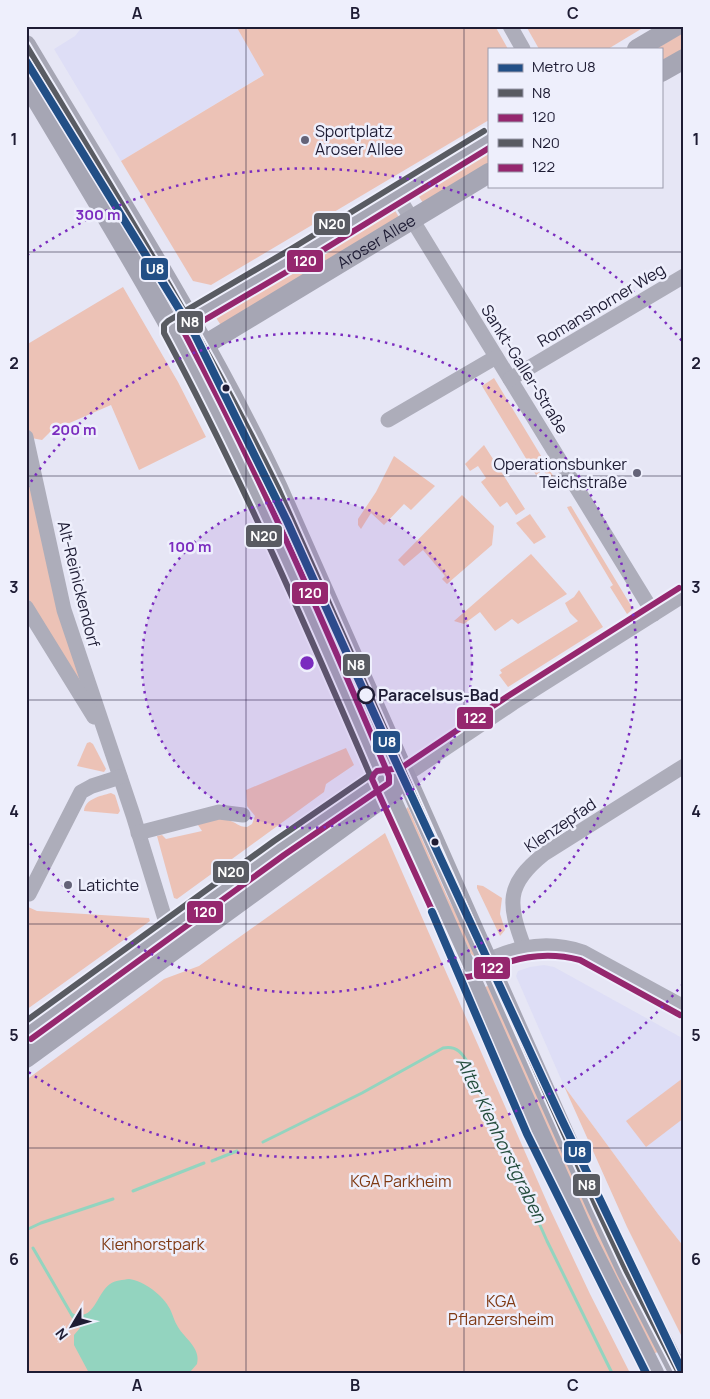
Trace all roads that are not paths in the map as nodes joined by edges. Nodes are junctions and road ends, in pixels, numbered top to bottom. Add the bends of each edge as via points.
1 (510, 26) edge
2 (676, 26) edge
3 (26, 46) edge
4 (522, 48) edge
5 (639, 48) edge
6 (684, 59) edge
7 (662, 71) edge
8 (26, 82) edge
9 (488, 139) edge
10 (488, 174) edge
11 (397, 194) junction
12 (413, 220) junction
13 (684, 276) edge
14 (190, 319) junction
15 (172, 329) junction
16 (205, 345) junction
17 (187, 355) junction
18 (496, 357) junction
19 (510, 379) junction
20 (388, 420) dead end
21 (26, 437) edge
22 (684, 595) edge
23 (26, 607) edge
24 (654, 614) junction
25 (106, 736) junction
26 (684, 766) edge
27 (404, 776) junction
28 (120, 777) junction
29 (385, 787) junction
30 (243, 815) dead end
31 (138, 833) junction
32 (29, 894) dead end
33 (168, 929) junction
34 (524, 947) junction
35 (178, 948) junction
36 (487, 960) junction
37 (467, 968) junction
38 (684, 1007) edge
39 (26, 1032) edge
40 (26, 1058) edge
41 (654, 1373) edge
42 (679, 1373) edge

1 - 4 street
2 - 5 main road
3 - 14 main road
6 - 7 main road
8 - 15 main road
9 - 11 main road, Aroser Allee
10 - 12 main road, Aroser Allee
11 - 12 street, Sankt-Galler-Straße
11 - 14 main road, Aroser Allee
12 - 16 main road, Aroser Allee
12 - 18 street, Sankt-Galler-Straße
13 - 19 street, Romanshorner Weg
14 - 15 main road, Aroser Allee
14 - 16 main road
15 - 17 main road
16 - 17 main road, Aroser Allee
16 - 27 main road via 275,481
17 - 29 main road via 258,496
18 - 19 street, Sankt-Galler-Straße
18 - 20 street
19 - 24 street, Sankt-Galler-Straße
21 - 25 street, Alt-Reinickendorf via 64,610
22 - 24 street
23 - 25 street, Alt-Reinickendorf
24 - 27 street
25 - 28 street, Alt-Reinickendorf
26 - 34 street, Klenzepfad via 544,854 529,868 518,884 512,909
27 - 29 main road
27 - 36 main road
28 - 31 street, Alt-Reinickendorf
28 - 32 street via 81,792
29 - 33 main road via 365,788
29 - 35 main road
29 - 37 main road
30 - 31 street via 219,812
31 - 33 street, Alt-Reinickendorf
33 - 35 street, Alt-Reinickendorf
33 - 39 main road
34 - 36 street
34 - 38 street via 551,944 583,952
35 - 40 main road
36 - 37 street
36 - 42 main road via 613,1244
37 - 41 main road via 588,1242

